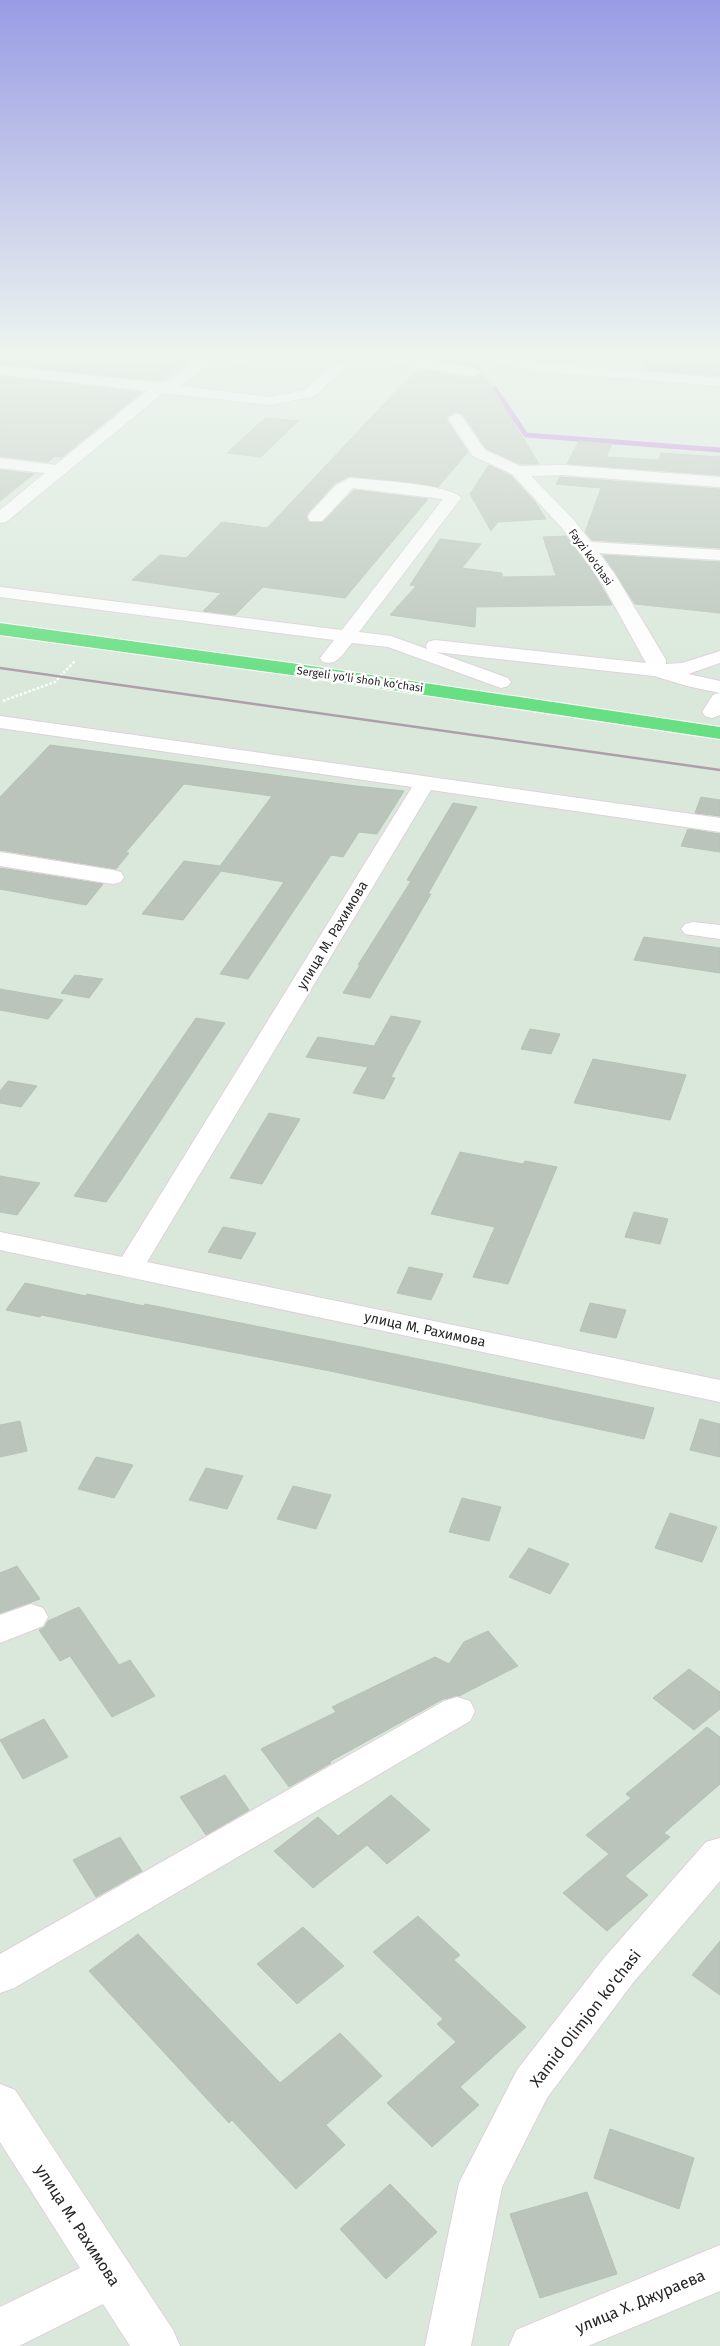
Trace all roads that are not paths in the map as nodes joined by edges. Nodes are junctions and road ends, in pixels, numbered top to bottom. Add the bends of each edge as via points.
1 (4, 463) edge
2 (65, 463) edge
3 (502, 463) edge
4 (57, 470) junction
5 (518, 471) junction
6 (720, 482) edge
7 (316, 517) dead end
8 (0, 518) edge
9 (585, 547) junction
10 (720, 555) edge
11 (0, 592) edge
12 (0, 613) edge
13 (0, 629) edge
14 (345, 636) junction
15 (391, 642) junction
16 (720, 657) edge
17 (330, 658) junction
18 (656, 670) junction
19 (501, 682) junction
20 (520, 684) dead end
21 (720, 687) edge
22 (0, 722) edge
23 (720, 733) edge
24 (425, 783) junction
25 (720, 825) edge
26 (0, 859) edge
27 (113, 878) dead end
28 (693, 929) dead end
29 (720, 932) edge
30 (0, 1241) edge
31 (130, 1266) junction
32 (720, 1391) edge
33 (31, 1617) dead end
34 (0, 1630) edge
35 (457, 1711) dead end
36 (720, 1854) edge
37 (0, 1975) edge
38 (0, 2104) edge
39 (720, 2268) edge
40 (112, 2276) junction
41 (0, 2331) edge
42 (157, 2346) edge
43 (448, 2346) edge
44 (532, 2346) edge

1 - 4 street
2 - 4 street
3 - 5 street, Fayzi ko'chasi
4 - 8 street
5 - 6 street via 562,470
5 - 9 street, Fayzi ko'chasi
7 - 14 street via 350,483 444,493 453,498
9 - 10 street
9 - 18 street, Fayzi ko'chasi via 605,573 656,660
11 - 14 street
12 - 17 main road, Sergeli yo‘li shoh ko‘chasi
13 - 23 main road, Sergeli yo‘li shoh ko‘chasi via 291,668
14 - 15 street
14 - 17 street
15 - 18 street
15 - 19 street
16 - 18 street via 684,669
17 - 19 main road, Sergeli yo‘li shoh ko‘chasi
18 - 21 street
19 - 20 main road, Sergeli yo‘li shoh ko‘chasi
22 - 24 street
24 - 25 street
24 - 31 street, улица М. Рахимова
26 - 27 street
28 - 29 street
30 - 31 street, улица М. Рахимова
31 - 32 street, улица М. Рахимова
33 - 34 street
35 - 37 street
36 - 43 street, Xamid Olimjon ko'chasi via 618,1971 532,2084 481,2183
38 - 40 street, улица М. Рахимова
39 - 44 street, улица Х. Джураева
40 - 41 street
40 - 42 street, улица М. Рахимова

